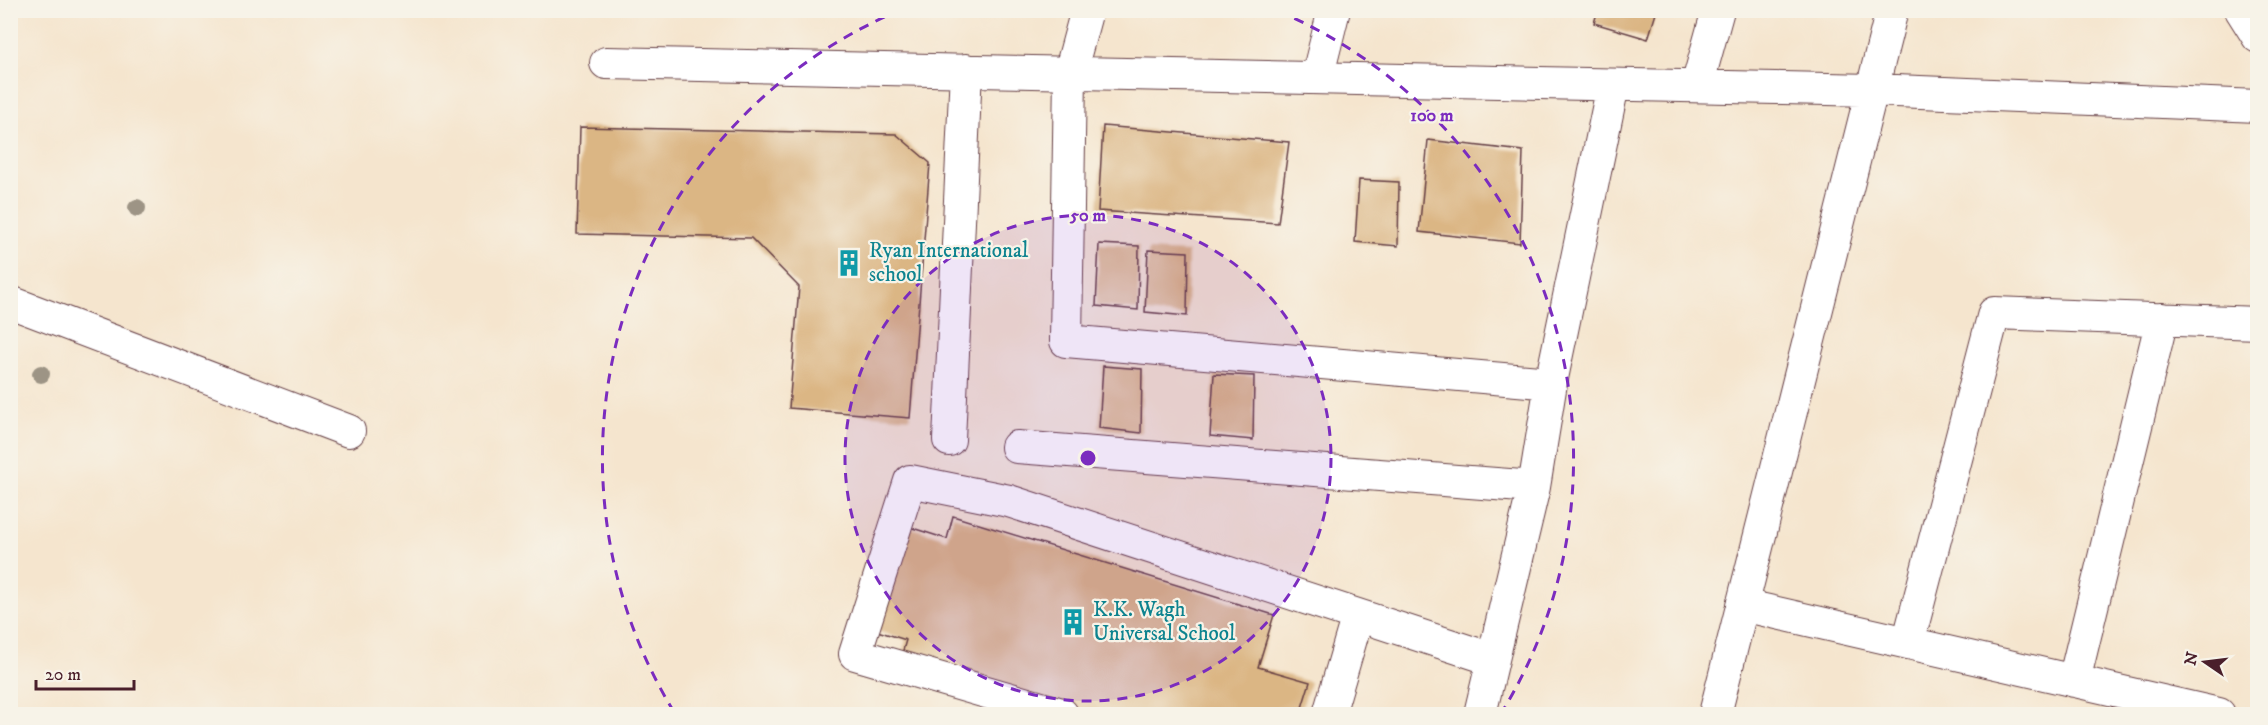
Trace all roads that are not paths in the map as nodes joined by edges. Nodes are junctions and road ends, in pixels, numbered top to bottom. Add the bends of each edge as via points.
1 (1087, 10) edge
2 (1334, 10) edge
3 (1718, 10) edge
4 (1892, 10) edge
5 (2241, 10) edge
6 (2258, 37) edge
7 (606, 63) dead end
8 (966, 70) junction
9 (1070, 73) junction
10 (1317, 78) junction
11 (1613, 85) junction
12 (1697, 86) junction
13 (1872, 90) junction
14 (2258, 106) edge
15 (10, 302) edge
16 (2162, 319) junction
17 (2258, 323) edge
18 (1551, 383) junction
19 (349, 431) dead end
20 (949, 440) dead end
21 (1017, 447) dead end
22 (1534, 487) junction
23 (1742, 604) junction
24 (1358, 615) junction
25 (1908, 643) junction
26 (1492, 658) junction
27 (2074, 681) junction
28 (1062, 714) edge
29 (1329, 714) edge
30 (1480, 714) edge
31 (1715, 714) edge
32 (2219, 714) edge

1 - 9 street
2 - 10 street
3 - 12 street
4 - 13 street
5 - 6 street
7 - 8 street
8 - 9 street
8 - 20 street
9 - 10 street
9 - 18 street via 1066,341
10 - 11 street
11 - 12 street
11 - 18 street
12 - 13 street
13 - 14 street
13 - 23 street
15 - 19 street
16 - 17 street
16 - 25 street via 1994,313
16 - 27 street
18 - 22 street
21 - 22 street
22 - 26 street
23 - 25 street
23 - 31 street
24 - 26 street
24 - 28 street via 1009,501 910,481 855,654
24 - 29 street
25 - 27 street
26 - 30 street
27 - 32 street

